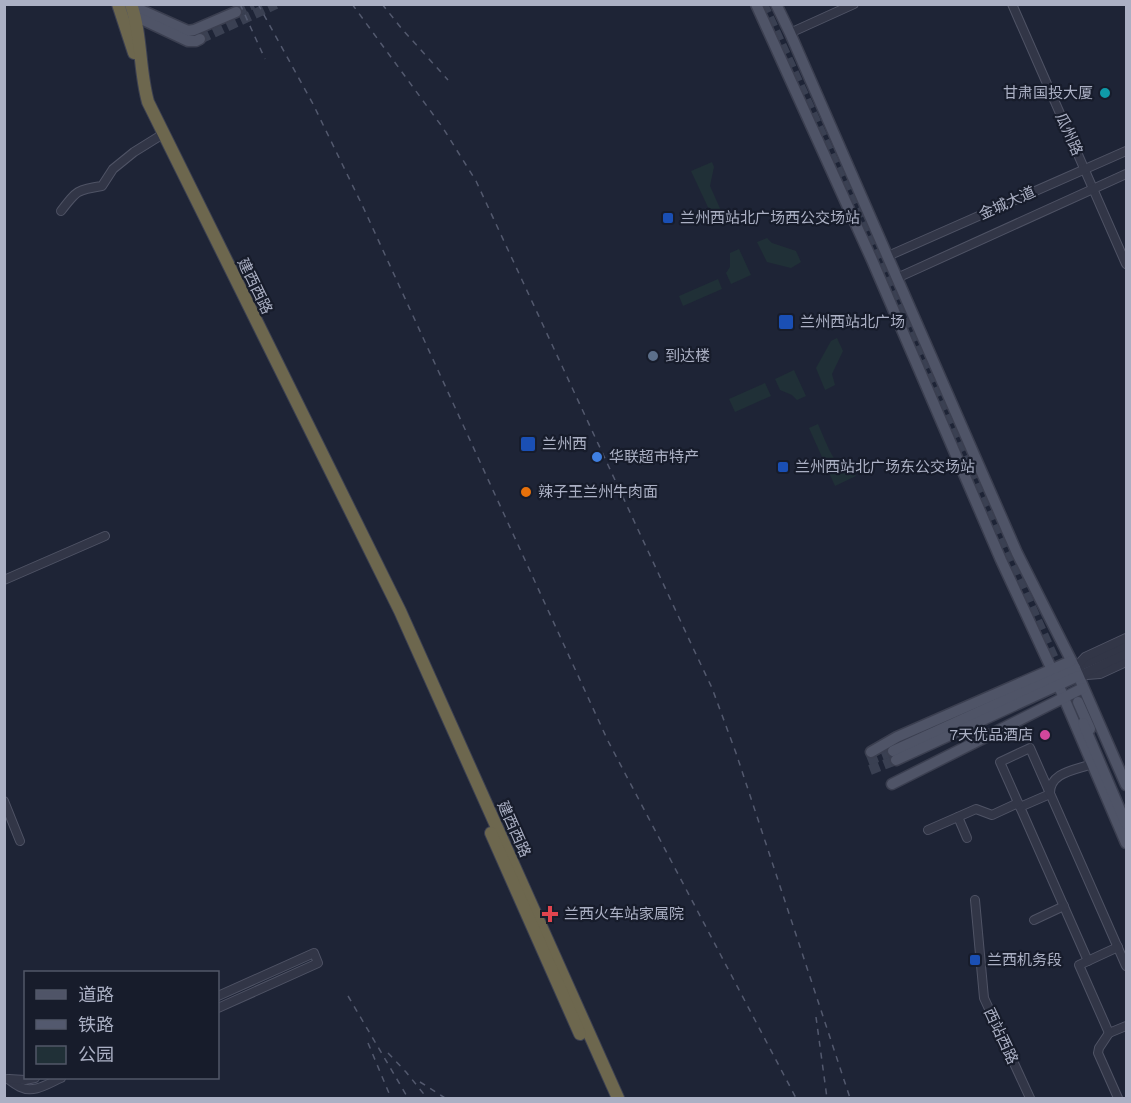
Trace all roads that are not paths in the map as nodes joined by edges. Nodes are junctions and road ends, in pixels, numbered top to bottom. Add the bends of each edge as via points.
1 (756, 4) edge
2 (854, 4) edge
3 (1012, 4) edge
4 (775, 6) edge
5 (126, 9) edge
6 (236, 12) tunnel mouth
7 (790, 33) junction
8 (200, 39) tunnel mouth
9 (163, 134) junction
10 (1126, 151) edge
11 (1084, 169) junction
12 (1126, 174) edge
13 (1093, 189) junction
14 (61, 211) dead end
15 (888, 256) junction
16 (1126, 264) edge
17 (897, 278) junction
18 (105, 536) dead end
19 (381, 572) junction
20 (4, 580) edge
21 (1126, 638) edge
22 (1126, 646) edge
23 (1126, 654) edge
24 (1126, 662) edge
25 (1074, 668) junction
26 (1100, 674) junction
27 (1055, 677) junction
28 (1083, 688) junction
29 (1064, 697) junction
30 (871, 752) dead end
31 (895, 755) tunnel mouth
32 (1092, 764) junction
33 (892, 784) dead end
34 (1126, 785) edge
35 (1050, 794) junction
36 (4, 801) edge
37 (1019, 805) junction
38 (1126, 811) edge
39 (958, 817) junction
40 (1126, 824) edge
41 (928, 830) dead end
42 (967, 838) dead end
43 (20, 841) dead end
44 (1126, 843) edge
45 (975, 900) dead end
46 (1064, 906) junction
47 (1034, 920) dead end
48 (1118, 947) junction
49 (1088, 961) junction
50 (1126, 966) edge
51 (219, 996) edge
52 (219, 1008) edge
53 (1126, 1026) edge
54 (1109, 1033) junction
55 (28, 1079) edge
56 (56, 1079) edge
57 (6, 1080) edge
58 (610, 1098) edge
59 (618, 1098) edge
60 (1030, 1098) edge
61 (1118, 1098) edge

1 - 27 main road
2 - 7 street
3 - 11 street, 瓜州路
4 - 7 main road
5 - 6 main road via 188,31
5 - 8 main road via 188,41
5 - 9 highway, 建西西路 via 145,92
7 - 15 main road
9 - 14 street via 113,168 102,186 81,189
9 - 19 highway, 建西西路
10 - 11 street, 金城大道
11 - 13 street, 瓜州路
11 - 15 street, 金城大道
12 - 13 street, 金城大道
13 - 16 street, 瓜州路
13 - 17 street, 金城大道
15 - 17 main road
17 - 25 main road via 1017,553
18 - 20 street
19 - 58 highway, 建西西路 via 440,720
19 - 59 highway, 建西西路
21 - 25 street via 1085,657
22 - 25 street
23 - 25 street
24 - 26 street
25 - 26 street
25 - 27 main road
25 - 28 main road
26 - 28 street
27 - 29 main road
27 - 30 main road via 897,737
27 - 31 main road
28 - 29 main road
28 - 34 main road
29 - 32 main road
29 - 33 main road
32 - 35 street via 1057,777
32 - 44 main road
35 - 37 street
35 - 37 street via 1030,748 1000,762
35 - 48 street
36 - 43 street
37 - 39 street via 992,815 976,809
37 - 46 street
38 - 40 main road via 1076,703
39 - 41 street
39 - 42 street
45 - 60 street, 西站西路 via 984,998
46 - 47 street
46 - 49 street
48 - 49 street
48 - 50 street
49 - 54 street via 1079,965
51 - 52 street via 314,953 318,963
53 - 54 street
54 - 61 street via 1098,1053
55 - 57 street
56 - 57 street via 29,1090

